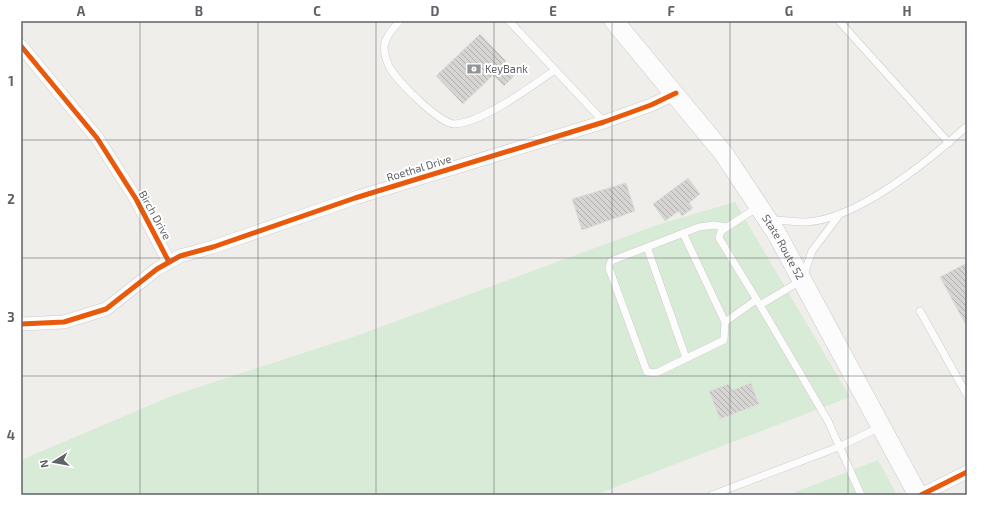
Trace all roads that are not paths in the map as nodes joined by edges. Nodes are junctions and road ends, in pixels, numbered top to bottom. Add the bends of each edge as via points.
1 (400, 21) edge
2 (509, 21) edge
3 (614, 21) edge
4 (839, 21) edge
5 (21, 46) edge
6 (555, 70) junction
7 (676, 93) junction
8 (604, 122) junction
9 (967, 126) edge
10 (949, 143) junction
11 (764, 213) junction
12 (840, 214) junction
13 (726, 227) junction
14 (684, 233) junction
15 (647, 247) junction
16 (169, 262) junction
17 (802, 280) junction
18 (758, 303) junction
19 (920, 311) dead end
20 (725, 322) junction
21 (21, 324) edge
22 (686, 358) junction
23 (967, 395) edge
24 (880, 427) junction
25 (841, 446) junction
26 (967, 472) edge
27 (712, 495) edge
28 (861, 495) edge
29 (919, 495) edge

1 - 6 lane via 390,31 384,47 388,65 398,80 437,117 453,124 498,108
2 - 6 lane
3 - 7 main road, State Route 52
4 - 10 lane
5 - 16 street, Birch Drive via 96,138 136,199
6 - 8 lane
7 - 8 street, Roethal Drive via 652,105
7 - 11 main road, State Route 52 via 724,154
8 - 16 street, Roethal Drive via 355,198 180,256
9 - 10 lane
10 - 12 lane via 884,191
11 - 12 lane via 808,222
11 - 13 lane
11 - 17 main road, State Route 52
12 - 17 lane via 812,251
13 - 14 lane via 699,227
13 - 18 lane via 721,231 719,238
14 - 15 lane
14 - 20 lane
15 - 22 lane
15 - 22 lane via 611,261 609,268 647,372 656,373
16 - 21 street via 106,309 64,322
17 - 18 lane
17 - 24 main road, State Route 52
18 - 20 lane
18 - 25 lane
19 - 23 lane
20 - 22 lane via 724,340
24 - 25 lane
24 - 29 main road, State Route 52
25 - 27 lane
25 - 28 lane
26 - 29 street

